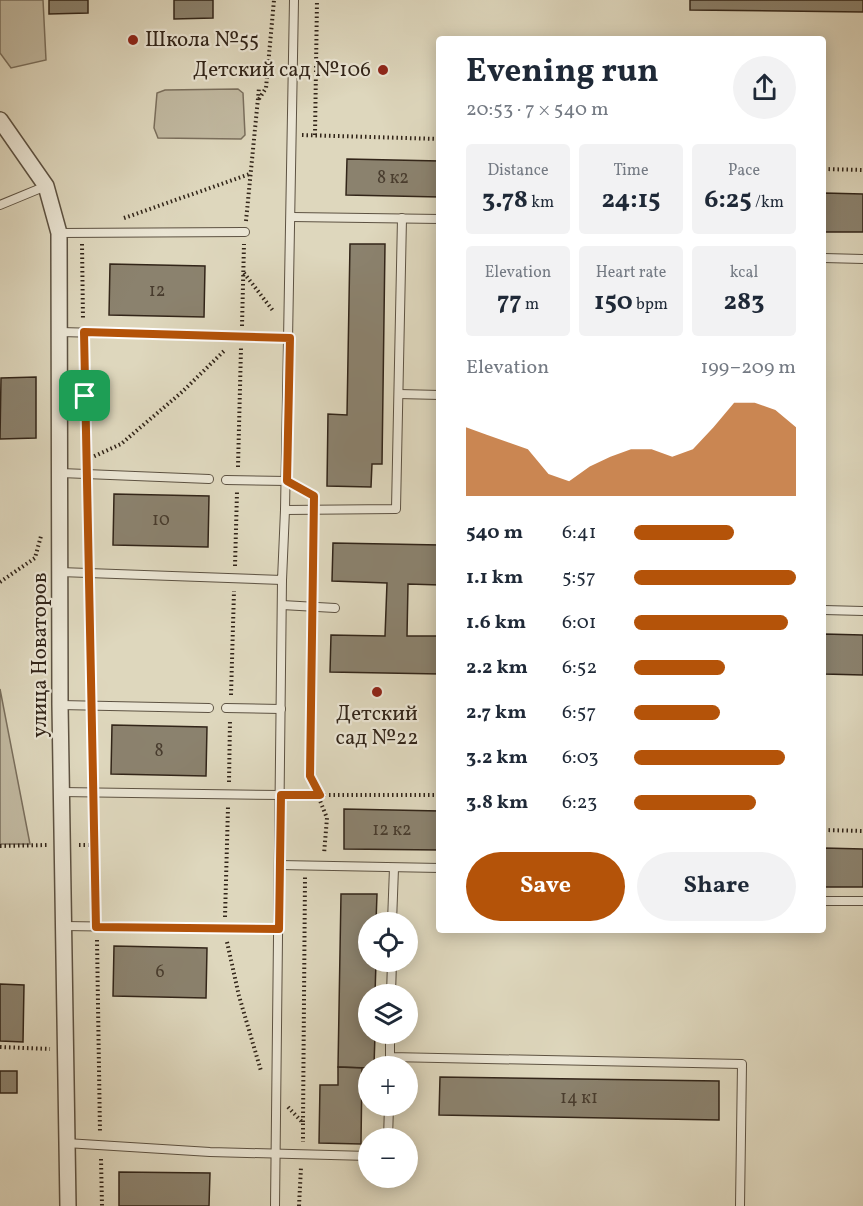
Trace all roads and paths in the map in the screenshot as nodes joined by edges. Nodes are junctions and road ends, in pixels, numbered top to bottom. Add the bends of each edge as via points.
1 (274, 0) edge
2 (294, 0) edge
3 (317, 0) edge
4 (260, 88) dead end
5 (258, 102) junction
6 (0, 120) edge
7 (293, 135) junction
8 (315, 135) junction
9 (436, 139) edge
10 (826, 169) edge
11 (863, 170) edge
12 (250, 174) junction
13 (46, 186) junction
14 (0, 205) edge
15 (292, 217) junction
16 (402, 218) junction
17 (436, 219) edge
18 (116, 221) dead end
19 (245, 232) joint
20 (59, 233) junction
21 (82, 233) junction
22 (826, 258) edge
23 (863, 259) edge
24 (243, 273) dead end
25 (60, 332) junction
26 (84, 332) junction
27 (290, 335) junction
28 (242, 337) junction
29 (399, 394) junction
30 (436, 395) edge
31 (87, 460) junction
32 (61, 473) junction
33 (87, 474) junction
34 (209, 479) dead end
35 (226, 480) dead end
36 (287, 481) junction
37 (285, 510) junction
38 (314, 510) junction
39 (44, 526) dead end
40 (60, 572) junction
41 (89, 573) junction
42 (282, 580) junction
43 (0, 582) edge
44 (282, 605) junction
45 (312, 607) junction
46 (335, 608) dead end
47 (826, 610) edge
48 (863, 611) edge
49 (60, 705) junction
50 (92, 705) junction
51 (209, 708) dead end
52 (226, 708) dead end
53 (281, 709) junction
54 (61, 792) junction
55 (93, 792) junction
56 (281, 795) junction
57 (320, 795) junction
58 (436, 795) edge
59 (826, 830) edge
60 (863, 831) edge
61 (280, 865) junction
62 (306, 866) junction
63 (394, 868) junction
64 (436, 868) edge
65 (826, 901) edge
66 (863, 901) edge
67 (392, 912) edge
68 (64, 926) junction
69 (96, 927) junction
70 (279, 929) junction
71 (0, 1047) edge
72 (64, 1049) junction
73 (418, 1058) edge
74 (303, 1123) dead end
75 (66, 1143) junction
76 (101, 1145) junction
77 (276, 1155) junction
78 (358, 1156) edge
79 (68, 1206) edge
80 (102, 1206) edge
81 (275, 1206) edge
82 (741, 1206) edge

1 - 5 path via 266,87
2 - 7 lane
3 - 8 path
4 - 5 path
5 - 12 path
6 - 13 street, улица Новаторов
7 - 8 path
7 - 15 lane
8 - 9 path
10 - 11 path
12 - 18 path
12 - 19 path
13 - 14 lane
13 - 20 street, улица Новаторов
15 - 16 lane
15 - 27 lane
16 - 17 lane
16 - 29 lane
19 - 21 lane
20 - 21 lane
20 - 25 street, улица Новаторов
21 - 26 path
22 - 23 lane
24 - 27 path
25 - 26 lane
25 - 32 street, улица Новаторов
26 - 28 lane
26 - 31 path
27 - 28 lane
27 - 36 lane
28 - 31 path via 121,444
29 - 30 lane
29 - 38 lane via 396,509
31 - 32 path
31 - 33 path
32 - 33 lane
32 - 40 street, улица Новаторов
33 - 34 lane
33 - 41 path
35 - 36 lane
36 - 37 lane
36 - 38 path via 314,496
37 - 38 lane
37 - 42 lane
38 - 45 path
39 - 43 path via 34,558
40 - 41 lane
40 - 49 street, улица Новаторов
41 - 42 lane
41 - 50 path
42 - 44 lane
44 - 45 lane
44 - 53 lane
45 - 46 lane
45 - 57 path via 310,776
47 - 48 lane
49 - 50 lane
49 - 54 street, улица Новаторов
50 - 51 lane
50 - 55 path
52 - 53 lane
53 - 56 lane
54 - 55 lane
54 - 68 street, улица Новаторов
55 - 56 lane
55 - 69 path
56 - 57 path
56 - 61 lane
57 - 58 path
57 - 62 path via 327,818 324,857
59 - 60 path
61 - 62 lane
61 - 70 lane
62 - 63 lane
62 - 74 path
63 - 64 lane
63 - 67 lane
65 - 66 lane
68 - 69 lane
68 - 72 street, улица Новаторов
69 - 70 lane
69 - 76 path
70 - 77 lane
71 - 72 path
72 - 75 street, улица Новаторов
73 - 82 lane via 742,1064
75 - 76 lane
75 - 79 street, улица Новаторов
76 - 77 lane
76 - 80 path
77 - 78 lane
77 - 81 lane

